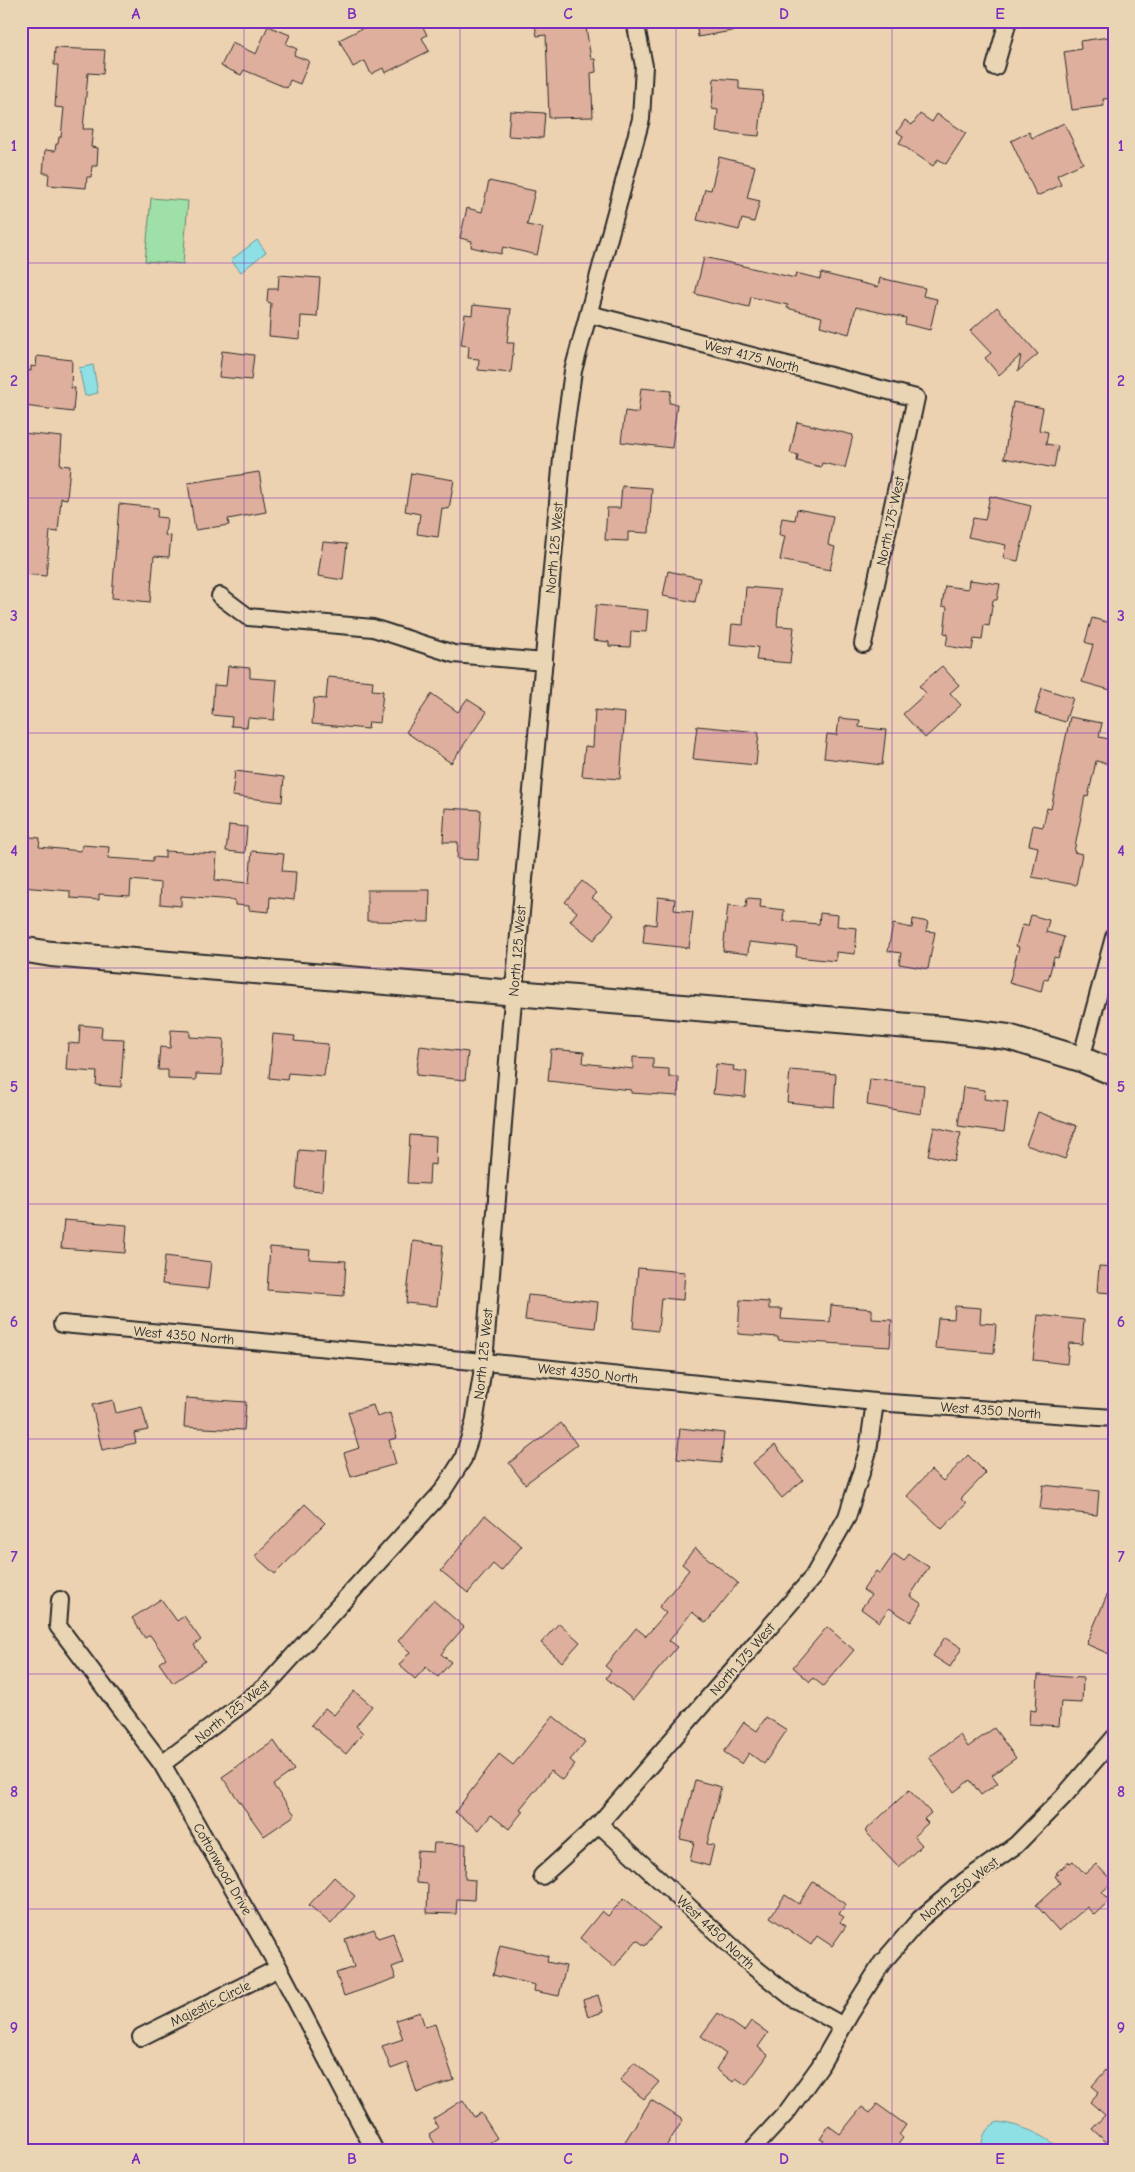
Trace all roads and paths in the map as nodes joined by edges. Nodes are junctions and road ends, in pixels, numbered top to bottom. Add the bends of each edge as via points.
1 (635, 21) edge
2 (1008, 21) edge
3 (995, 67) dead end
4 (589, 314) junction
5 (916, 398) joint
6 (220, 596) dead end
7 (863, 644) dead end
8 (544, 662) junction
9 (1114, 937) edge
10 (21, 949) edge
11 (514, 992) junction
12 (1081, 1059) junction
13 (1114, 1073) edge
14 (62, 1324) dead end
15 (484, 1362) junction
16 (875, 1402) junction
17 (1114, 1418) edge
18 (60, 1600) dead end
19 (1114, 1738) edge
20 (162, 1764) junction
21 (598, 1824) junction
22 (542, 1876) dead end
23 (279, 1968) junction
24 (843, 2026) junction
25 (141, 2037) dead end
26 (375, 2151) edge
27 (751, 2151) edge

1 - 4 street, North 125 West via 644,66 641,119
2 - 3 street
4 - 5 street, West 4175 North
4 - 8 street, North 125 West via 573,371 564,436
5 - 7 street, North 175 West
6 - 8 street via 248,617 373,628 454,654
8 - 11 street, North 125 West
9 - 12 street
10 - 11 street
11 - 12 street via 945,1029 1008,1037
11 - 15 street, North 125 West
12 - 13 street
14 - 15 street, West 4350 North
15 - 16 street, West 4350 North
15 - 20 street, North 125 West via 474,1424 463,1459 442,1492 266,1686
16 - 17 street, West 4350 North
16 - 21 street, North 175 West via 868,1451 846,1517 813,1577
18 - 20 street, Cottonwood Drive via 58,1626
19 - 24 street, North 250 West via 1016,1845 965,1881 920,1919 882,1963
20 - 23 street, Cottonwood Drive
21 - 22 street, North 175 West
21 - 24 street, West 4450 North via 755,1968 794,1998
23 - 25 street, Majestic Circle
23 - 26 street, Cottonwood Drive
24 - 27 street, North 250 West via 820,2066 787,2112

